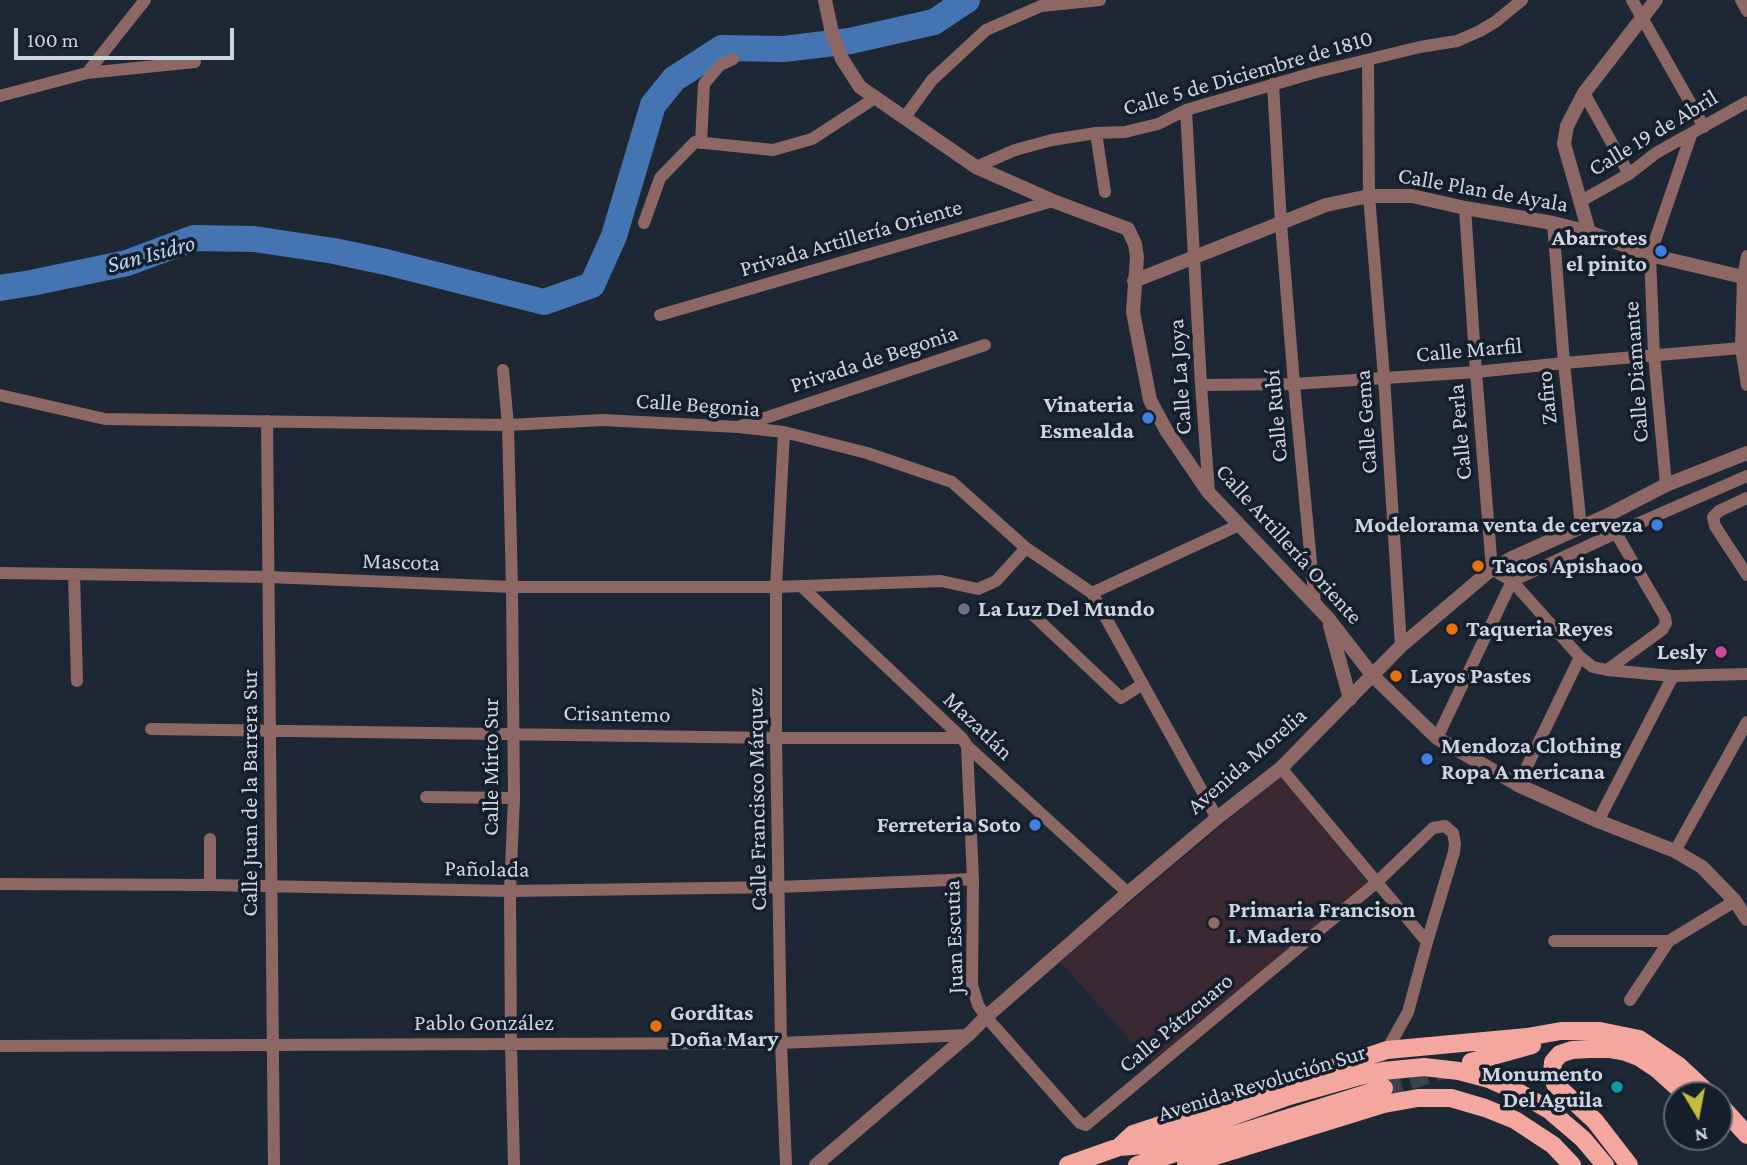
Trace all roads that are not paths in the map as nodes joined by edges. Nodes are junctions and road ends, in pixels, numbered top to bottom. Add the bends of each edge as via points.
1 (145, 0) edge
2 (825, 0) edge
3 (1101, 0) edge
4 (1522, 0) edge
5 (1632, 0) edge
6 (1656, 0) edge
7 (1741, 0) edge
8 (1747, 11) edge
9 (1643, 18) junction
10 (733, 59) dead end
11 (1368, 60) junction
12 (195, 62) dead end
13 (87, 73) junction
14 (1273, 84) junction
15 (1584, 93) junction
16 (0, 96) edge
17 (875, 98) junction
18 (1747, 102) edge
19 (1186, 110) junction
20 (905, 117) junction
21 (1704, 127) junction
22 (1096, 132) junction
23 (1690, 135) junction
24 (701, 143) junction
25 (976, 167) junction
26 (1629, 174) junction
27 (1105, 192) dead end
28 (1369, 196) junction
29 (1053, 201) junction
30 (1581, 201) junction
31 (1465, 208) junction
32 (644, 223) dead end
33 (1553, 223) junction
34 (1281, 224) junction
35 (1589, 232) junction
36 (1650, 255) junction
37 (1747, 256) edge
38 (1195, 258) junction
39 (1745, 278) edge
40 (1134, 281) junction
41 (660, 315) dead end
42 (985, 345) dead end
43 (1741, 348) junction
44 (1654, 355) junction
45 (1564, 363) junction
46 (503, 370) dead end
47 (1476, 372) junction
48 (1384, 377) junction
49 (1294, 384) junction
50 (1201, 385) junction
51 (1747, 385) edge
52 (0, 395) edge
53 (267, 421) junction
54 (508, 425) junction
55 (738, 427) junction
56 (784, 432) junction
57 (1747, 453) edge
58 (1747, 476) edge
59 (1666, 485) junction
60 (1209, 493) junction
61 (1747, 498) edge
62 (1606, 516) junction
63 (1239, 525) junction
64 (1581, 527) junction
65 (1616, 533) junction
66 (1026, 548) junction
67 (1492, 569) junction
68 (0, 573) edge
69 (74, 574) junction
70 (1747, 575) edge
71 (269, 577) junction
72 (1512, 581) junction
73 (801, 586) junction
74 (512, 587) junction
75 (776, 587) junction
76 (1092, 593) junction
77 (1315, 604) junction
78 (1031, 613) dead end
79 (1328, 618) junction
80 (1401, 646) junction
81 (1580, 657) junction
82 (1607, 670) junction
83 (1747, 674) edge
84 (1373, 676) junction
85 (1673, 676) junction
86 (77, 681) dead end
87 (1143, 684) junction
88 (1350, 699) junction
89 (1747, 722) edge
90 (151, 729) dead end
91 (271, 732) junction
92 (512, 734) junction
93 (776, 737) junction
94 (1437, 738) junction
95 (964, 742) junction
96 (1281, 768) junction
97 (1518, 785) junction
98 (426, 797) dead end
99 (514, 798) junction
100 (1217, 818) junction
101 (1598, 821) junction
102 (210, 839) dead end
103 (1675, 851) junction
104 (973, 879) junction
105 (1376, 883) junction
106 (0, 884) edge
107 (210, 885) junction
108 (271, 886) junction
109 (779, 887) junction
110 (510, 891) junction
111 (1128, 893) junction
112 (1735, 901) junction
113 (1747, 919) edge
114 (1554, 941) dead end
115 (1669, 941) junction
116 (1427, 942) junction
117 (1630, 1000) dead end
118 (986, 1017) junction
119 (968, 1035) junction
120 (780, 1043) junction
121 (273, 1044) junction
122 (511, 1044) junction
123 (0, 1046) edge
124 (1387, 1050) junction
125 (1471, 1062) dead end
126 (1670, 1081) edge
127 (1682, 1081) edge
128 (1695, 1081) edge
129 (1384, 1087) tunnel mouth
130 (1733, 1120) edge
131 (1086, 1125) joint
132 (1733, 1130) edge
133 (1747, 1135) edge
134 (1747, 1142) edge
135 (1119, 1147) junction
136 (274, 1165) edge
137 (514, 1165) edge
138 (786, 1165) edge
139 (816, 1165) edge
140 (1068, 1165) edge
141 (1137, 1165) edge
142 (1186, 1165) edge
143 (1572, 1165) edge
144 (1605, 1165) edge
145 (1629, 1165) edge

1 - 13 street
2 - 17 street, Calle Artillería Oriente via 842,59 860,87
3 - 20 street via 1041,6 986,30 932,80
4 - 11 street, Calle 5 de Diciembre de 1810 via 1488,27 1457,41
5 - 9 street
6 - 9 street
7 - 8 street
9 - 15 street
9 - 21 street
10 - 24 street via 720,65 704,84
11 - 14 street, Calle 5 de Diciembre de 1810
11 - 28 street, Calle Gema
12 - 13 street
13 - 16 street
14 - 19 street, Calle 5 de Diciembre de 1810
14 - 34 street, Calle Rubí
15 - 26 street
15 - 30 street via 1567,126 1564,144
17 - 20 street, Calle Artillería Oriente
17 - 24 street via 812,139 773,150
18 - 21 street, Calle 19 de Abril
19 - 22 street, Calle 5 de Diciembre de 1810 via 1158,124 1125,132
19 - 38 street, Calle La Joya
20 - 25 street, Calle Artillería Oriente
21 - 23 street, Calle 19 de Abril
22 - 25 street, Calle 5 de Diciembre de 1810 via 1015,150
22 - 27 street
23 - 26 street, Calle 19 de Abril
23 - 36 street
24 - 32 street via 695,142 660,178
25 - 29 street, Calle Artillería Oriente
26 - 30 street, Calle 19 de Abril
28 - 31 street, Calle Plan de Ayala via 1412,196
28 - 34 street, Calle Plan de Ayala via 1326,205
28 - 48 street, Calle Gema
29 - 40 street, Calle Artillería Oriente via 1128,229 1137,257
29 - 41 street, Privada Artillería Oriente
30 - 35 street
31 - 33 street, Calle Plan de Ayala
31 - 47 street, Calle Perla
33 - 35 street, Calle Plan de Ayala
33 - 45 street, Zafiro
34 - 38 street, Calle Plan de Ayala
34 - 49 street, Calle Rubí
35 - 36 street, Calle Plan de Ayala
36 - 39 street, Calle Plan de Ayala
36 - 44 street, Calle Diamante
37 - 39 street
38 - 40 street, Calle Plan de Ayala
38 - 50 street, Calle La Joya
39 - 43 street
40 - 60 street, Calle Artillería Oriente via 1133,312 1150,400
42 - 55 street, Privada de Begonia
43 - 44 street, Calle Marfil
43 - 51 street
44 - 45 street, Calle Marfil
44 - 59 street, Calle Diamante
45 - 47 street, Calle Marfil
45 - 64 street, Zafiro
46 - 54 street, Calle Mirto Sur
47 - 48 street, Calle Marfil
47 - 67 street, Calle Perla
48 - 49 street, Calle Marfil
48 - 80 street, Calle Gema
49 - 50 street, Calle Marfil
49 - 77 street, Calle Rubí
50 - 60 street, Calle La Joya
52 - 53 street, Calle Begonia via 105,419
53 - 54 street, Calle Begonia
53 - 71 street, Calle Juan de la Barrera Sur
54 - 55 street, Calle Begonia via 603,421
54 - 74 street, Calle Mirto Sur
55 - 56 street, Calle Begonia
56 - 66 street, Calle Begonia via 867,453 952,482
56 - 75 street, Calle Francisco Márquez
57 - 59 street, Avenida Morelia
58 - 65 street
59 - 62 street, Avenida Morelia
60 - 63 street, Calle Artillería Oriente
61 - 70 street via 1713,517
62 - 64 street, Avenida Morelia
62 - 65 street
63 - 76 street
63 - 77 street, Calle Artillería Oriente
64 - 67 street, Avenida Morelia
65 - 72 street
65 - 82 street via 1666,623
66 - 73 street, Mascota via 996,581 978,589 941,581
66 - 76 street, Calle Begonia
67 - 72 street
67 - 80 street, Avenida Morelia
68 - 69 street, Mascota
69 - 71 street, Mascota
69 - 86 street
71 - 74 street, Mascota
71 - 91 street, Calle Juan de la Barrera Sur
72 - 81 street
72 - 94 street
73 - 75 street, Mascota
73 - 95 street, Mazatlán
74 - 75 street, Mascota
74 - 92 street, Calle Mirto Sur
75 - 93 street, Calle Francisco Márquez
76 - 87 street, Calle Begonia
77 - 79 street, Calle Artillería Oriente
78 - 87 street via 1121,698
79 - 84 street, Calle Artillería Oriente
79 - 88 street
80 - 84 street, Avenida Morelia
81 - 82 street
81 - 97 street
82 - 85 street
83 - 85 street
84 - 88 street, Avenida Morelia
84 - 94 street, Calle Artillería Oriente
85 - 101 street
87 - 100 street, Calle Begonia
88 - 96 street, Avenida Morelia
89 - 103 street
90 - 91 street, Crisantemo
91 - 92 street, Crisantemo
91 - 108 street, Calle Juan de la Barrera Sur
92 - 93 street, Crisantemo
92 - 99 street, Calle Mirto Sur
93 - 95 street, Crisantemo
93 - 109 street, Calle Francisco Márquez
94 - 97 street, Calle Artillería Oriente
95 - 104 street, Juan Escutia
95 - 111 street, Mazatlán
96 - 100 street, Avenida Morelia
96 - 105 street
97 - 101 street, Calle Artillería Oriente
98 - 99 street
99 - 110 street, Calle Mirto Sur
100 - 111 street, Avenida Morelia
101 - 103 street, Calle Artillería Oriente
102 - 107 street
103 - 112 street, Calle Artillería Oriente via 1702,867
104 - 109 street, Pañolada
104 - 118 street, Juan Escutia via 972,985
105 - 116 street
105 - 116 street, Calle Pátzcuaro via 1433,828 1445,826 1453,833 1454,852
105 - 131 street, Calle Pátzcuaro
106 - 107 street, Pañolada
107 - 108 street, Pañolada
108 - 110 street, Pañolada
108 - 121 street, Calle Juan de la Barrera Sur
109 - 110 street, Pañolada
109 - 120 street, Calle Francisco Márquez
110 - 122 street, Calle Mirto Sur
111 - 118 street, Avenida Morelia
112 - 113 street, Calle Artillería Oriente
112 - 115 street
114 - 115 street
115 - 117 street
116 - 124 street via 1408,1012
118 - 119 street, Avenida Morelia
118 - 131 street, Juan Escutia via 1080,1124
119 - 120 street, Pablo González
119 - 139 street, Avenida Morelia
120 - 122 street, Pablo González
120 - 138 street, Calle Francisco Márquez
121 - 122 street, Pablo González
121 - 123 street, Pablo González
121 - 136 street, Calle Juan de la Barrera Sur
122 - 137 street, Calle Mirto Sur
124 - 128 main road via 1600,1031 1639,1040
124 - 135 main road via 1133,1134
125 - 127 main road via 1526,1046 1578,1038 1609,1040 1638,1048
126 - 145 main road via 1639,1057 1609,1049 1572,1050 1553,1062 1555,1084 1595,1121
129 - 141 main road
130 - 133 main road
132 - 134 main road
135 - 140 main road, Avenida Revolución Sur
135 - 144 main road, Avenida Revolución Sur via 1180,1135 1356,1077 1424,1068 1459,1072 1518,1092 1549,1110
142 - 143 main road via 1354,1112 1418,1098 1451,1098 1515,1120 1553,1145

